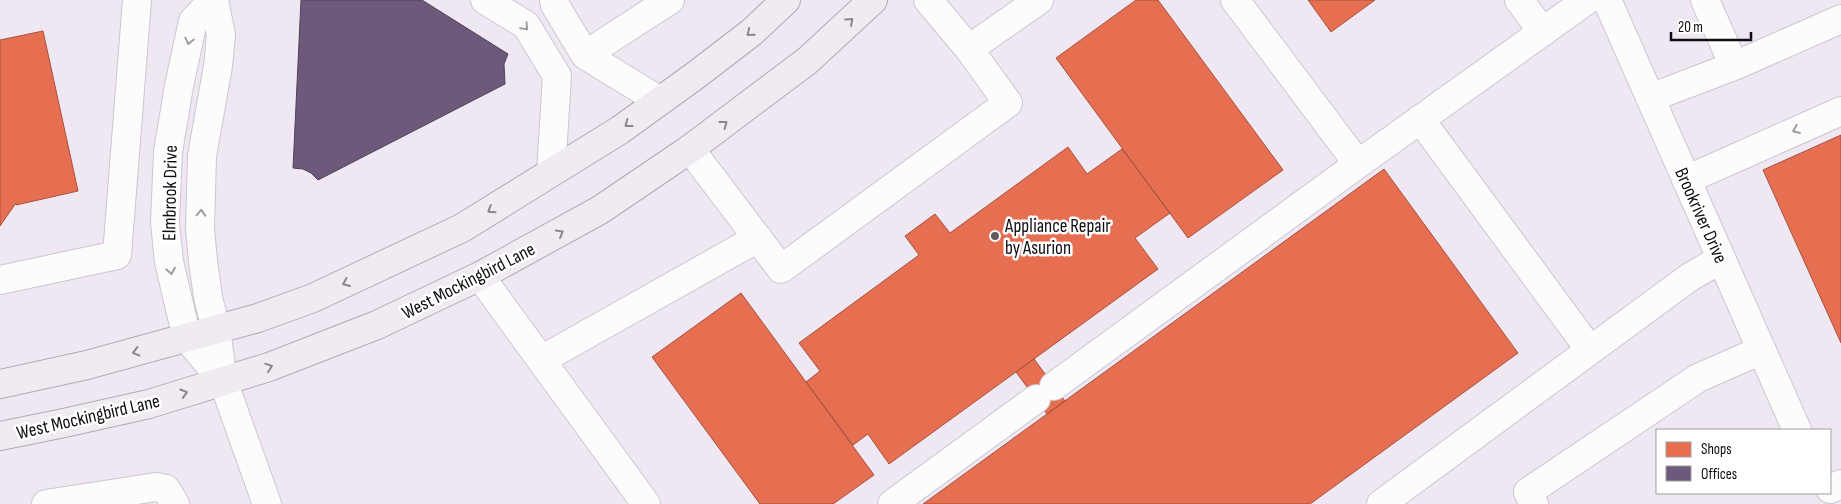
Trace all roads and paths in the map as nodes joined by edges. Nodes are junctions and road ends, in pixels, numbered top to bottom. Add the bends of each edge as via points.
1 (137, 0) edge
2 (213, 0) edge
3 (485, 0) edge
4 (554, 0) edge
5 (670, 0) edge
6 (786, 0) edge
7 (873, 0) edge
8 (928, 0) edge
9 (1039, 0) edge
10 (1234, 0) edge
11 (1519, 0) edge
12 (1587, 0) edge
13 (1607, 0) edge
14 (1705, 0) edge
15 (1841, 19) edge
16 (1543, 32) junction
17 (969, 48) junction
18 (585, 55) junction
19 (1734, 66) junction
20 (1650, 98) junction
21 (660, 100) junction
22 (1841, 111) edge
23 (1420, 119) junction
24 (690, 149) junction
25 (125, 150) junction
26 (168, 152) junction
27 (202, 156) junction
28 (1358, 164) junction
29 (551, 172) junction
30 (1686, 180) junction
31 (758, 238) junction
32 (1721, 259) junction
33 (480, 276) junction
34 (0, 280) edge
35 (216, 330) junction
36 (187, 338) junction
37 (1590, 350) junction
38 (1762, 350) junction
39 (541, 360) junction
40 (223, 381) junction
41 (0, 384) edge
42 (1797, 429) edge
43 (0, 436) edge
44 (1525, 500) edge
45 (46, 504) edge
46 (175, 504) edge
47 (267, 504) edge
48 (646, 504) edge
49 (892, 504) edge
50 (1381, 504) edge

1 - 25 street
2 -> 26 street, Elmbrook Drive via 193,22
2 - 27 street, Elmbrook Drive via 221,35
3 -> 29 street via 526,25 557,76
4 - 18 street
5 - 18 street
6 -> 21 main road via 752,32
24 -> 7 main road, West Mockingbird Lane via 806,61
8 - 17 street
9 - 17 street
10 - 28 street
11 - 16 street
12 - 16 street
13 - 20 street, Brookriver Drive
14 - 19 street
15 - 19 street
16 - 23 street
17 - 31 street via 1008,103 781,269
18 - 21 street
19 - 20 street
20 - 30 street, Brookriver Drive
21 -> 29 main road via 620,130
22 -> 30 street
23 - 28 street
23 - 37 street
24 - 31 street
33 -> 24 main road, West Mockingbird Lane via 600,210
25 - 26 street
25 - 34 street via 117,255
26 - 27 street
26 -> 36 street, Elmbrook Drive via 165,222 169,262
35 -> 27 street, Elmbrook Drive via 208,297 200,229
28 - 49 street
29 -> 35 main road via 462,228 313,298
30 - 32 street, Brookriver Drive
31 - 39 street
32 - 37 street via 1690,277
32 - 38 street, Brookriver Drive
33 - 39 street
40 -> 33 main road, West Mockingbird Lane via 269,367 377,325
35 - 36 main road
35 - 40 street, Elmbrook Drive
36 - 40 street, Elmbrook Drive
36 -> 41 main road
37 - 50 street
38 - 42 street, Brookriver Drive
38 - 44 street via 1698,378
39 - 48 street
43 -> 40 main road, West Mockingbird Lane via 150,404
40 - 47 street, Elmbrook Drive
45 - 46 street via 156,487 166,489

